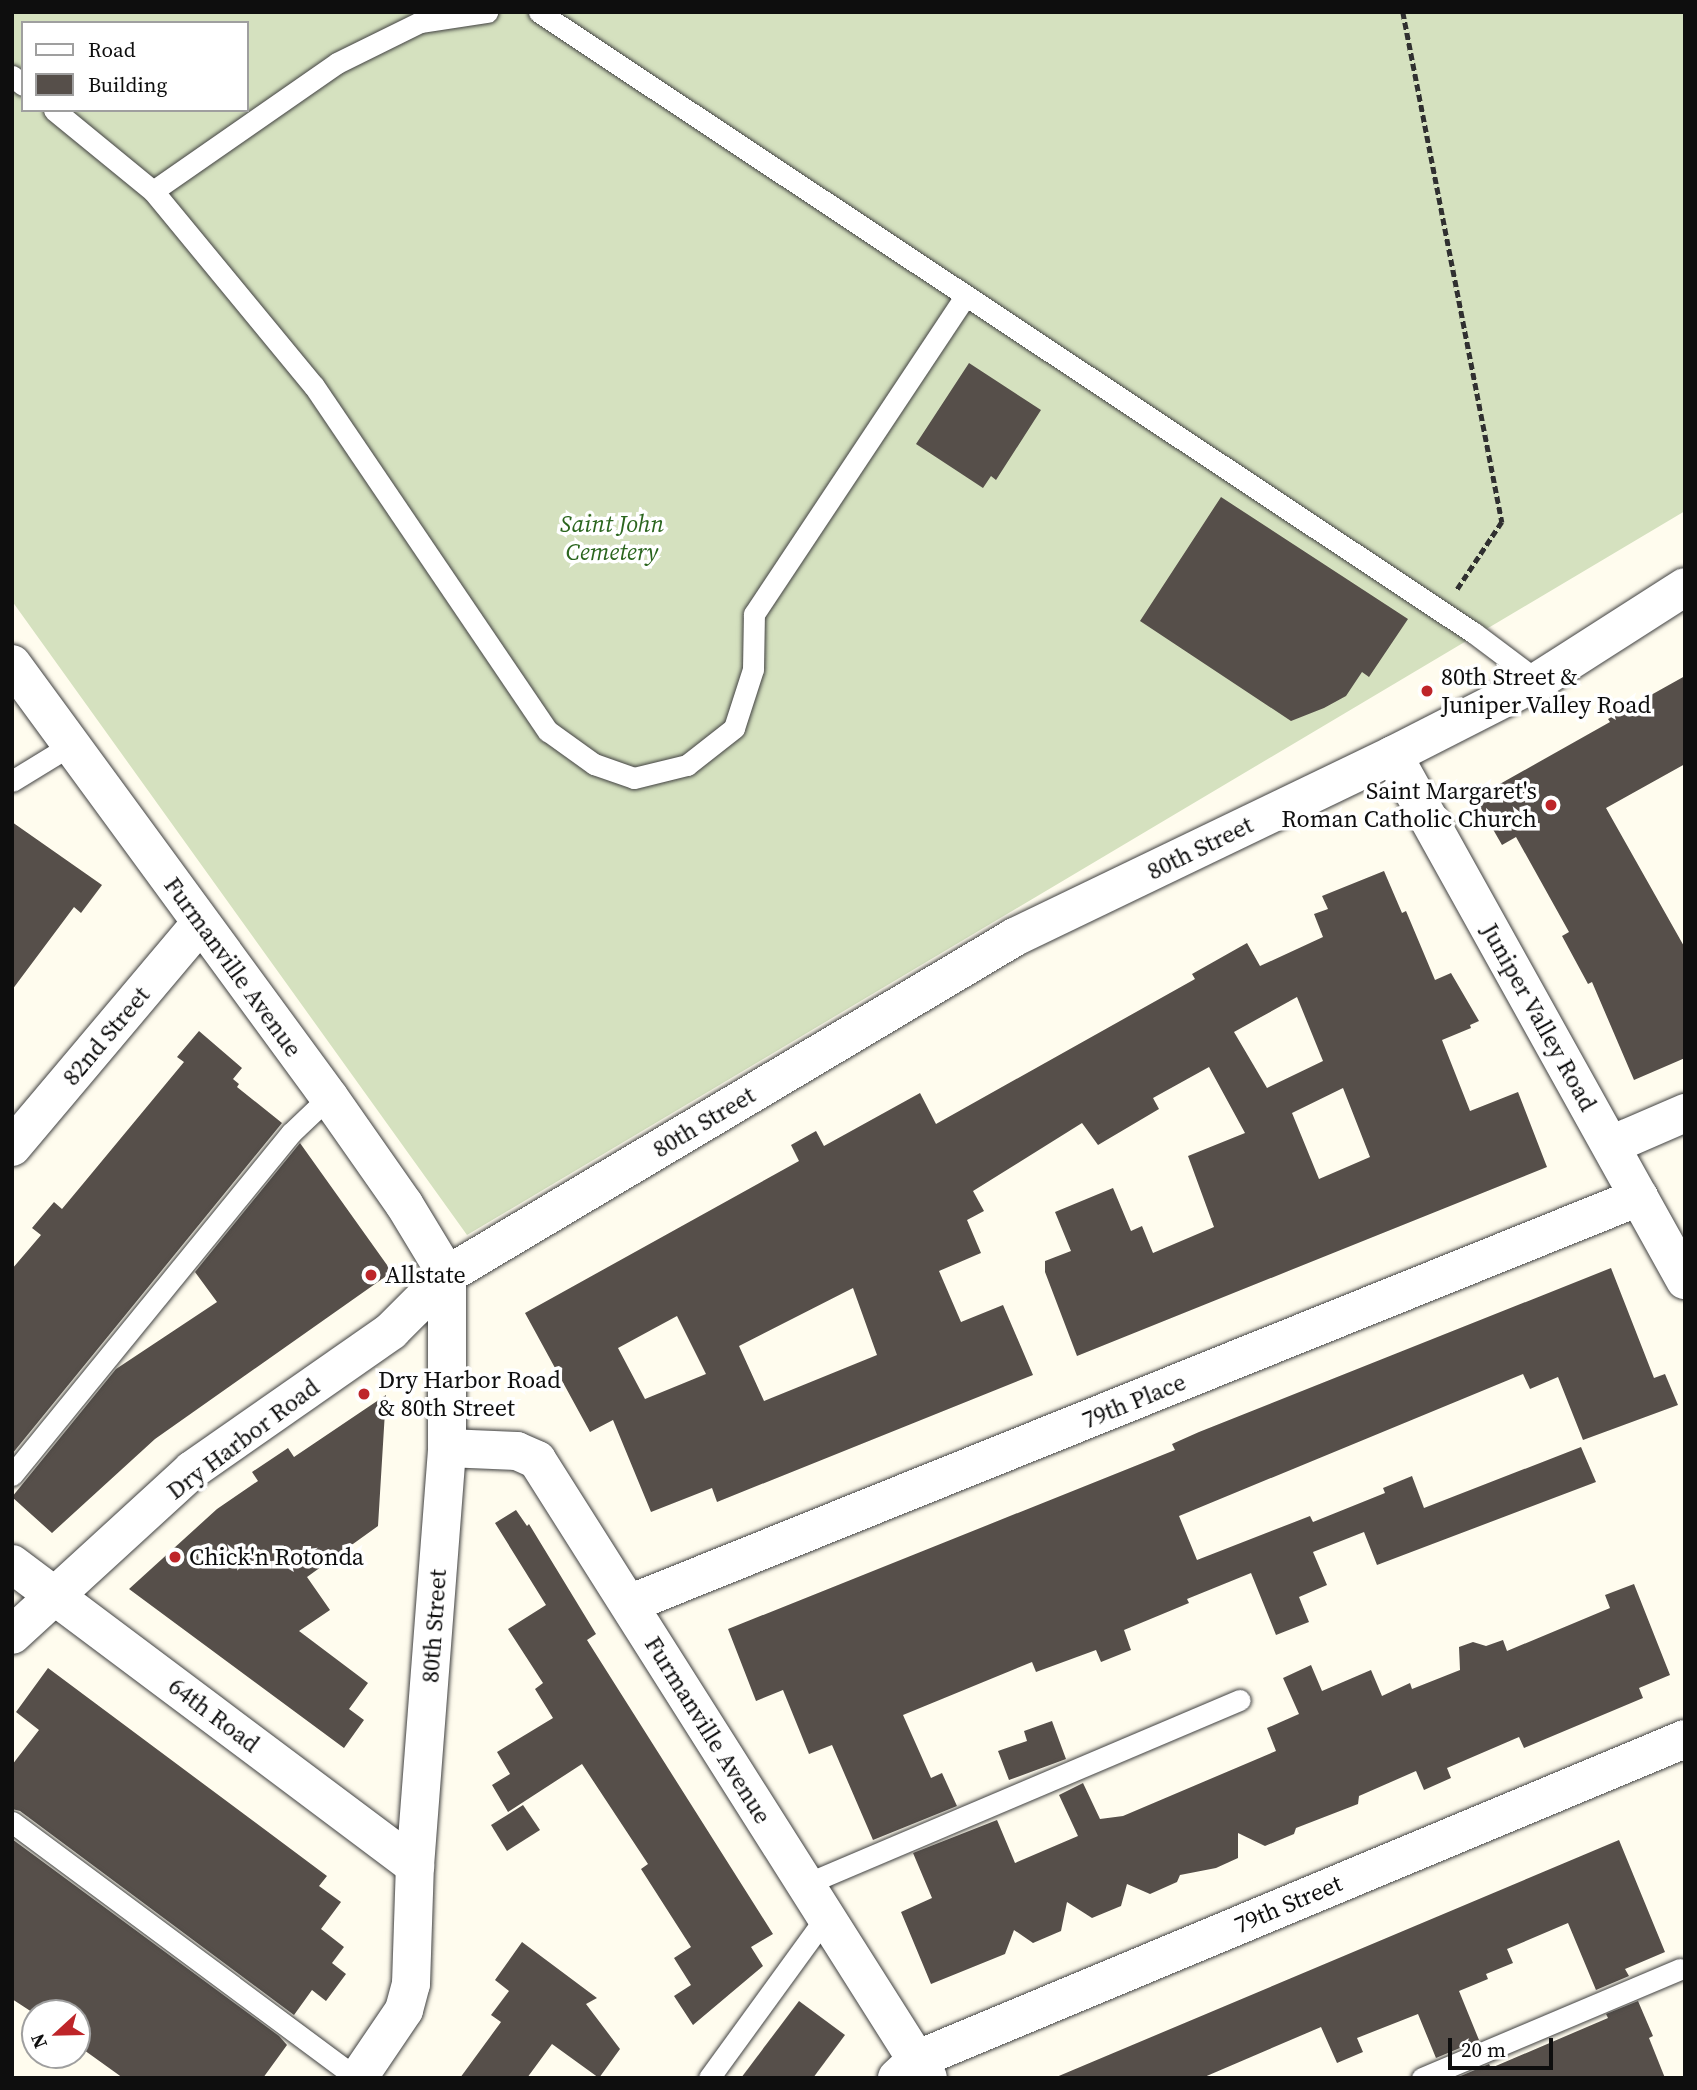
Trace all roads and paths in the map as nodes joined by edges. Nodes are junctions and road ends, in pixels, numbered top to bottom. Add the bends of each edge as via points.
1 (487, 12) edge
2 (539, 12) edge
3 (1403, 12) edge
4 (56, 112) edge
5 (153, 191) junction
6 (965, 296) junction
7 (1685, 587) edge
8 (1443, 612) junction
9 (12, 664) edge
10 (1538, 681) junction
11 (71, 745) junction
12 (1393, 755) junction
13 (12, 780) edge
14 (200, 924) junction
15 (329, 1097) junction
16 (1685, 1113) edge
17 (1611, 1145) junction
18 (12, 1147) edge
19 (1639, 1197) junction
20 (447, 1275) junction
21 (1685, 1280) edge
22 (447, 1448) junction
23 (12, 1475) edge
24 (12, 1564) edge
25 (55, 1597) junction
26 (629, 1604) junction
27 (12, 1635) edge
28 (1240, 1700) dead end
29 (1685, 1739) edge
30 (12, 1822) edge
31 (415, 1866) junction
32 (806, 1884) junction
33 (826, 1917) junction
34 (1680, 1969) dead end
35 (914, 2072) edge
36 (357, 2078) edge
37 (709, 2078) edge
38 (1422, 2078) edge

1 - 5 lane via 420,22 337,63
2 - 6 lane
3 - 8 path via 1502,522
4 - 5 lane
5 - 6 lane via 314,386 548,731 594,764 634,778 687,765 734,728 753,669 754,614
6 - 8 lane
7 - 10 street, 80th Street
8 - 10 lane
9 - 11 street, Furmanville Avenue
10 - 12 street, 80th Street
11 - 13 lane
11 - 14 street, Furmanville Avenue
12 - 17 street, Juniper Valley Road
12 - 20 street, 80th Street via 1015,937
14 - 15 street, Furmanville Avenue
14 - 18 street, 82nd Street
15 - 20 street, Furmanville Avenue
15 - 23 lane via 282,1143
16 - 17 street
17 - 19 street, Juniper Valley Road
19 - 21 street, Juniper Valley Road
19 - 26 street, 79th Place
20 - 22 street, 80th Street
20 - 25 street, Dry Harbor Road via 391,1331 192,1470
22 - 26 street, Furmanville Avenue via 517,1451 537,1460
22 - 31 street, 80th Street
24 - 25 street, 64th Road
25 - 27 street, Dry Harbor Road
25 - 31 street, 64th Road
26 - 32 street, Furmanville Avenue
28 - 32 lane
29 - 35 street, 79th Street
30 - 36 lane
31 - 36 street, 80th Street via 409,1997 394,2027
32 - 33 street, Furmanville Avenue
33 - 35 street, Furmanville Avenue
33 - 37 lane
34 - 38 lane

